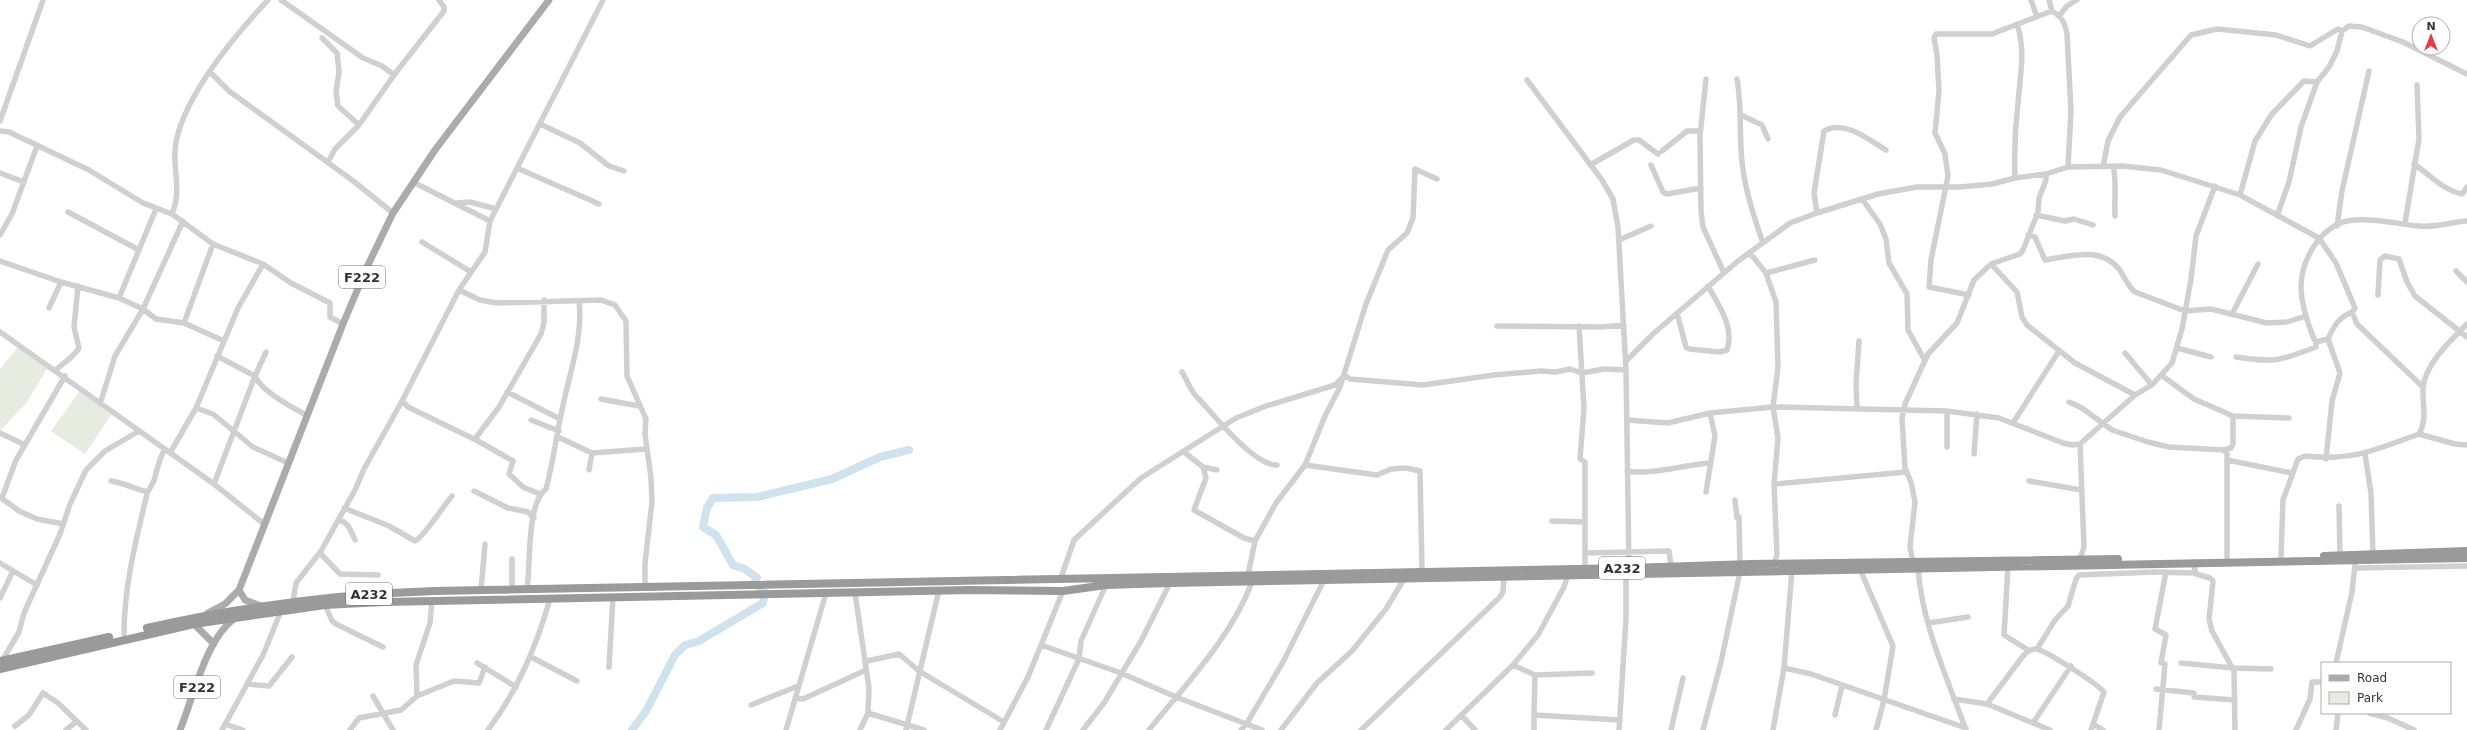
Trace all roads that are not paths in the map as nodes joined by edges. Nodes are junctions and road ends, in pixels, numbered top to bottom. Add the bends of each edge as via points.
1 (43, 0) edge
2 (268, 0) edge
3 (281, 0) edge
4 (439, 0) edge
5 (549, 0) edge
6 (603, 0) edge
7 (2031, 0) edge
8 (2049, 0) edge
9 (2077, 0) edge
10 (2052, 11) junction
11 (2060, 16) junction
12 (2037, 17) junction
13 (2017, 24) junction
14 (2342, 31) junction
15 (322, 38) dead end
16 (2369, 71) dead end
17 (210, 72) junction
18 (2467, 74) edge
19 (394, 75) junction
20 (1706, 79) dead end
21 (1737, 79) dead end
22 (1527, 80) dead end
23 (2317, 82) junction
24 (2417, 85) dead end
25 (1741, 115) junction
26 (0, 122) edge
27 (540, 124) junction
28 (359, 125) junction
29 (0, 131) edge
30 (1700, 131) junction
31 (1768, 139) dead end
32 (37, 146) junction
33 (1886, 150) dead end
34 (328, 162) junction
35 (2414, 164) junction
36 (1590, 165) junction
37 (1651, 165) dead end
38 (2113, 166) junction
39 (2068, 167) junction
40 (2103, 167) junction
41 (517, 168) junction
42 (624, 171) dead end
43 (0, 173) edge
44 (2046, 174) junction
45 (2015, 178) junction
46 (1437, 179) dead end
47 (24, 182) junction
48 (413, 182) junction
49 (2214, 186) junction
50 (1944, 187) junction
51 (2467, 187) edge
52 (1701, 188) junction
53 (2240, 195) junction
54 (1862, 199) junction
55 (455, 203) junction
56 (599, 204) dead end
57 (156, 209) junction
58 (496, 209) junction
59 (68, 212) dead end
60 (393, 213) junction
61 (1817, 213) junction
62 (172, 214) junction
63 (2036, 215) junction
64 (2116, 216) dead end
65 (2277, 216) junction
66 (183, 221) junction
67 (490, 221) junction
68 (2467, 221) edge
69 (2405, 223) junction
70 (2093, 225) dead end
71 (1651, 226) dead end
72 (2337, 226) junction
73 (0, 235) edge
74 (2028, 235) junction
75 (2319, 238) junction
76 (1618, 240) junction
77 (422, 242) dead end
78 (1763, 243) junction
79 (213, 244) junction
80 (139, 250) junction
81 (1750, 253) junction
82 (1815, 260) dead end
83 (0, 261) edge
84 (263, 264) junction
85 (1991, 264) junction
86 (2258, 264) dead end
87 (2456, 271) dead end
88 (471, 272) junction
89 (1724, 272) junction
90 (1766, 273) junction
91 (61, 282) junction
92 (2467, 282) edge
93 (78, 286) junction
94 (1708, 286) junction
95 (459, 290) junction
96 (1969, 295) junction
97 (2378, 295) dead end
98 (119, 298) junction
99 (544, 300) junction
100 (579, 301) junction
101 (49, 308) dead end
102 (143, 309) junction
103 (2185, 311) junction
104 (2352, 312) junction
105 (1678, 313) junction
106 (2232, 314) junction
107 (2306, 316) junction
108 (184, 323) junction
109 (343, 324) junction
110 (2467, 324) edge
111 (1624, 325) junction
112 (1497, 326) dead end
113 (1579, 326) junction
114 (0, 332) edge
115 (2459, 332) junction
116 (2467, 337) edge
117 (2328, 339) junction
118 (224, 341) junction
119 (1859, 341) dead end
120 (2316, 342) junction
121 (2177, 348) junction
122 (2059, 351) junction
123 (266, 352) dead end
124 (2125, 353) dead end
125 (217, 356) junction
126 (2211, 357) dead end
127 (2236, 357) dead end
128 (1626, 361) junction
129 (1925, 361) junction
130 (56, 370) junction
131 (1626, 370) junction
132 (1182, 372) dead end
133 (1582, 373) junction
134 (1344, 375) junction
135 (2161, 375) junction
136 (64, 376) junction
137 (254, 376) junction
138 (2152, 385) junction
139 (1337, 386) junction
140 (2423, 387) junction
141 (507, 392) junction
142 (2135, 395) junction
143 (602, 399) dead end
144 (402, 401) junction
145 (2069, 402) dead end
146 (100, 404) junction
147 (639, 406) junction
148 (1773, 407) junction
149 (196, 408) junction
150 (1857, 408) junction
151 (1947, 411) junction
152 (1905, 412) junction
153 (1710, 413) junction
154 (1977, 414) junction
155 (306, 415) junction
156 (2233, 416) junction
157 (2289, 418) dead end
158 (560, 419) junction
159 (531, 420) dead end
160 (1627, 420) junction
161 (2013, 423) junction
162 (2104, 425) junction
163 (1225, 426) junction
164 (139, 431) junction
165 (236, 431) junction
166 (0, 433) edge
167 (558, 434) junction
168 (2419, 434) junction
169 (475, 439) junction
170 (2080, 444) junction
171 (25, 445) dead end
172 (2467, 445) edge
173 (1947, 447) dead end
174 (646, 449) junction
175 (168, 450) junction
176 (2224, 450) junction
177 (1184, 452) junction
178 (592, 453) junction
179 (1974, 454) dead end
180 (2365, 454) junction
181 (2326, 459) junction
182 (2227, 460) junction
183 (288, 463) junction
184 (1710, 463) junction
185 (1277, 465) dead end
186 (1305, 465) junction
187 (1202, 467) junction
188 (589, 470) dead end
189 (1217, 470) dead end
190 (1627, 471) junction
191 (1906, 472) junction
192 (2292, 473) junction
193 (111, 481) dead end
194 (2029, 481) dead end
195 (214, 484) junction
196 (1774, 484) junction
197 (2081, 490) junction
198 (474, 491) dead end
199 (148, 492) junction
200 (1706, 492) dead end
201 (540, 494) junction
202 (452, 496) dead end
203 (1, 498) edge
204 (1735, 500) dead end
205 (2339, 506) dead end
206 (344, 508) junction
207 (534, 518) junction
208 (338, 520) junction
209 (1552, 521) dead end
210 (1585, 522) junction
211 (64, 524) junction
212 (264, 524) junction
213 (355, 540) dead end
214 (1255, 541) junction
215 (484, 544) dead end
216 (321, 551) junction
217 (2467, 551) edge
218 (1586, 553) junction
219 (1629, 553) junction
220 (2374, 554) junction
221 (2340, 555) junction
222 (2227, 557) junction
223 (2281, 557) junction
224 (2467, 558) edge
225 (512, 559) dead end
226 (2080, 559) junction
227 (2169, 560) junction
228 (2193, 562) junction
229 (0, 563) edge
230 (1774, 564) junction
231 (2355, 564) junction
232 (1916, 565) junction
233 (1671, 566) junction
234 (2467, 566) edge
235 (2008, 567) junction
236 (1740, 568) junction
237 (2144, 568) junction
238 (1584, 569) junction
239 (1860, 569) junction
240 (1792, 570) junction
241 (13, 571) junction
242 (1628, 571) junction
243 (1422, 572) junction
244 (2166, 572) junction
245 (2194, 573) junction
246 (1482, 574) junction
247 (378, 575) dead end
248 (1568, 575) junction
249 (1504, 576) junction
250 (1061, 578) junction
251 (1232, 578) junction
252 (1250, 578) junction
253 (1404, 579) junction
254 (969, 580) junction
255 (1324, 580) junction
256 (1170, 583) junction
257 (37, 585) junction
258 (1106, 585) junction
259 (645, 586) junction
260 (591, 588) junction
261 (527, 589) junction
262 (239, 590) junction
263 (480, 590) junction
264 (512, 590) junction
265 (939, 590) junction
266 (969, 590) junction
267 (1063, 591) junction
268 (855, 592) junction
269 (826, 593) junction
270 (591, 597) junction
271 (613, 597) junction
272 (0, 598) edge
273 (550, 599) junction
274 (432, 600) junction
275 (293, 601) junction
276 (326, 605) junction
277 (262, 606) junction
278 (281, 611) junction
279 (203, 616) junction
280 (237, 616) junction
281 (1968, 617) dead end
282 (1929, 623) junction
283 (194, 624) junction
284 (124, 634) junction
285 (213, 643) junction
286 (1041, 645) junction
287 (383, 647) dead end
288 (2037, 649) junction
289 (2028, 650) junction
290 (292, 657) dead end
291 (531, 657) junction
292 (1079, 659) junction
293 (867, 661) junction
294 (2336, 662) edge
295 (1, 663) edge
296 (477, 663) dead end
297 (2181, 663) dead end
298 (1513, 666) junction
299 (2071, 666) junction
300 (485, 667) junction
301 (609, 667) dead end
302 (1784, 668) junction
303 (2233, 668) junction
304 (2271, 668) dead end
305 (866, 670) junction
306 (919, 671) junction
307 (1121, 673) junction
308 (1592, 673) dead end
309 (1536, 675) junction
310 (1683, 678) dead end
311 (577, 681) dead end
312 (2321, 682) edge
313 (247, 684) junction
314 (798, 686) junction
315 (1842, 686) junction
316 (516, 687) junction
317 (2159, 689) junction
318 (373, 696) dead end
319 (417, 696) junction
320 (1176, 697) junction
321 (795, 698) junction
322 (1954, 699) junction
323 (1884, 700) junction
324 (2235, 700) junction
325 (1987, 704) junction
326 (751, 705) dead end
327 (384, 714) junction
328 (868, 714) junction
329 (2338, 714) edge
330 (2373, 714) edge
331 (1461, 715) junction
332 (1534, 715) junction
333 (1835, 715) dead end
334 (1620, 720) junction
335 (77, 721) junction
336 (1004, 722) junction
337 (1247, 723) junction
338 (2033, 723) junction
339 (15, 726) dead end
340 (224, 727) edge
341 (2092, 727) edge
342 (907, 728) edge
343 (1966, 729) edge
344 (66, 730) edge
345 (86, 730) edge
346 (180, 730) edge
347 (243, 730) edge
348 (350, 730) edge
349 (393, 730) edge
350 (488, 730) edge
351 (786, 730) edge
352 (860, 730) edge
353 (924, 730) edge
354 (1000, 730) edge
355 (1046, 730) edge
356 (1083, 730) edge
357 (1149, 730) edge
358 (1241, 730) edge
359 (1262, 730) edge
360 (1281, 730) edge
361 (1361, 730) edge
362 (1446, 730) edge
363 (1475, 730) edge
364 (1534, 730) edge
365 (1619, 730) edge
366 (1671, 730) edge
367 (1703, 730) edge
368 (1773, 730) edge
369 (1876, 730) edge
370 (2050, 730) edge
371 (2104, 730) edge
372 (2159, 730) edge
373 (2235, 730) edge
374 (2296, 730) edge
375 (2336, 730) edge
376 (2414, 730) edge

1 - 26 street
2 - 17 street
3 - 19 street via 363,58 382,66
4 - 19 street via 444,11
5 - 48 main road, F222
6 - 27 street
7 - 12 street
8 - 10 street
9 - 11 street via 2067,6
10 - 11 street
10 - 12 street
11 - 39 street via 2065,22 2068,41 2071,111
12 - 13 street
13 - 45 street via 2022,38 2023,68 2017,108
13 - 50 street via 1992,34 1936,34 1934,38 1939,90 1935,133 1946,154 1948,176
14 - 18 street via 2349,26 2362,27 2403,42
14 - 23 street via 2337,51
14 - 40 street via 2338,29 2331,32 2310,46 2276,35 2217,29 2191,35 2120,117 2108,141
15 - 28 street via 337,53 338,106
16 - 72 street via 2342,191
17 - 34 street via 230,90
17 - 62 street via 182,119 178,133 174,150 177,203
19 - 28 street
20 - 30 street
21 - 25 street
22 - 36 street
23 - 53 street via 2304,81 2272,114 2255,141
23 - 65 street via 2300,127 2289,182
24 - 35 street via 2419,139
25 - 31 street via 1762,125
25 - 78 street via 1742,163 1751,208
27 - 41 street
27 - 42 street via 580,143 609,166
28 - 34 street via 335,149
29 - 32 street via 9,132
30 - 36 street via 1687,131 1660,152 1639,140 1634,140
30 - 52 street
32 - 47 street
32 - 57 street via 89,170 118,190
33 - 61 street via 1838,126 1824,131 1814,194
34 - 60 street
35 - 51 street via 2455,192 2462,194
35 - 69 street
36 - 76 street via 1613,199
37 - 52 street via 1663,192 1667,194
38 - 40 street
38 - 49 street via 2161,170
38 - 64 street
39 - 40 street
39 - 44 street
41 - 56 street
41 - 58 street
43 - 47 street
44 - 45 street
44 - 63 street
45 - 50 street via 1992,184
46 - 134 street via 1415,170 1413,218 1407,233 1388,250 1366,304
47 - 73 street via 12,214
48 - 55 street
48 - 60 main road, F222
49 - 53 street
49 - 103 street via 2196,236
50 - 54 street via 1917,186
50 - 96 street via 1931,260 1929,287
52 - 89 street via 1703,227
53 - 65 street
54 - 61 street
54 - 129 street via 1880,224 1886,239 1889,263 1907,294 1908,330
55 - 58 street via 470,202
55 - 67 street
57 - 62 street
57 - 80 street
58 - 67 street
59 - 80 street
60 - 109 main road, F222
61 - 78 street via 1790,223
62 - 66 street
63 - 70 street
63 - 74 street
65 - 75 street via 2293,222
66 - 79 street
66 - 102 street
67 - 88 street via 485,252
68 - 69 street via 2419,226
69 - 72 street via 2353,220
71 - 76 street
72 - 75 street
74 - 85 street via 2020,254
74 - 103 street via 2035,237 2045,260 2082,253 2110,261 2135,292
75 - 104 street via 2336,262 2355,308
75 - 107 street via 2307,261 2301,286
76 - 111 street
77 - 88 street
78 - 81 street
79 - 84 street
79 - 108 street
80 - 98 street
81 - 89 street
81 - 90 street
82 - 90 street
83 - 91 street
84 - 109 street via 291,283 330,303 330,317
84 - 118 street via 238,308
85 - 96 street via 1974,280
85 - 122 street via 2017,292 2022,317 2027,325
86 - 106 street
87 - 92 street
88 - 95 street
89 - 94 street
90 - 148 street via 1776,302 1778,367
91 - 93 street
91 - 101 street
93 - 98 street
93 - 130 street via 74,327 79,348 72,358
94 - 105 street
94 - 105 street via 1726,318 1729,344 1727,350 1720,352 1688,349
95 - 99 street via 480,300 496,303
95 - 144 street
96 - 129 street via 1957,323 1928,354
97 - 115 street via 2380,260 2385,256 2399,259 2415,296
98 - 102 street
99 - 100 street
99 - 141 street via 544,323 541,334
100 - 147 street via 610,302 620,310 626,320 627,376
100 - 158 street via 581,313 578,344
102 - 108 street via 156,319
102 - 146 street via 115,356
103 - 106 street via 2211,309
103 - 121 street
104 - 117 street via 2335,323
104 - 140 street via 2357,324
105 - 128 street
106 - 107 street via 2274,323
107 - 120 street
108 - 118 street
109 - 155 main road, F222
110 - 115 street
111 - 113 street
111 - 128 street
112 - 113 street
113 - 133 street
114 - 130 street
115 - 116 street
115 - 140 street via 2438,356
117 - 120 street
117 - 181 street via 2340,373 2332,401
118 - 125 street
119 - 150 street via 1856,370
120 - 127 street via 2316,347 2278,361
121 - 126 street
121 - 135 street via 2172,363
122 - 142 street via 2075,363
122 - 161 street
123 - 137 street
124 - 138 street
125 - 137 street
125 - 149 street
128 - 131 street
129 - 152 street via 1905,404
130 - 136 street
131 - 133 street via 1604,369
131 - 160 street
132 - 163 street via 1198,398
133 - 134 street via 1570,369 1556,372 1541,371 1423,385 1350,379
133 - 210 street via 1584,408 1580,459 1585,462
134 - 139 street
135 - 138 street
135 - 156 street via 2194,399
136 - 146 street
136 - 203 street via 16,460
137 - 155 street via 257,382 280,401
137 - 165 street
138 - 142 street
139 - 163 street via 1266,406 1236,418
139 - 186 street
140 - 168 street via 2425,417
141 - 158 street
141 - 169 street via 489,423
142 - 162 street
143 - 147 street
144 - 169 street via 408,407
144 - 206 street
145 - 162 street via 2082,408
146 - 164 street
147 - 174 street via 646,419
148 - 150 street
148 - 153 street
148 - 196 street via 1778,438
149 - 165 street via 213,414
149 - 175 street
150 - 152 street
151 - 152 street
151 - 154 street
151 - 173 street
152 - 191 street via 1902,419
153 - 160 street via 1668,423
153 - 184 street via 1715,436
154 - 161 street
154 - 179 street
155 - 183 main road, F222
156 - 157 street
156 - 176 street via 2233,444 2231,448
158 - 167 street
159 - 167 street
160 - 190 street
161 - 170 street via 2063,443
162 - 170 street
162 - 176 street via 2169,447
163 - 177 street
163 - 185 street via 1248,450 1263,461
164 - 175 street
164 - 211 street via 115,444 93,461 80,483
165 - 183 street via 253,447
165 - 195 street
166 - 171 street
167 - 178 street
167 - 201 street via 546,489
168 - 172 street
168 - 180 street
169 - 201 street via 513,461 509,474 523,487
170 - 197 street
174 - 178 street
174 - 259 street via 652,502
175 - 195 street
175 - 199 street via 160,458
176 - 182 street
177 - 187 street
177 - 250 street via 1141,478 1074,540
178 - 188 street
180 - 181 street
180 - 220 street via 2371,493
181 - 192 street via 2301,457
182 - 192 street
182 - 222 street
183 - 212 main road, F222
184 - 190 street via 1668,468 1652,473
184 - 200 street
186 - 214 street via 1276,504
186 - 243 street via 1377,475 1391,469 1406,468 1420,471
187 - 189 street
187 - 214 street via 1206,478 1194,510 1244,538
190 - 219 street
191 - 196 street
191 - 232 street via 1915,502 1910,547
192 - 223 street via 2283,504
193 - 199 street via 122,482 132,488
194 - 197 street
195 - 212 street
196 - 230 street via 1777,558
197 - 226 street via 2084,547
198 - 207 street via 508,508 528,512
199 - 284 street via 133,551 124,615
201 - 207 street
202 - 206 street via 433,518 422,537 415,541 389,526
203 - 211 street via 19,511 37,519
204 - 236 street
205 - 221 street
206 - 208 street
207 - 261 street
208 - 213 street via 343,520 349,526
208 - 216 street
209 - 210 street
210 - 218 street
211 - 257 street
212 - 262 main road, F222
214 - 252 street
215 - 263 street
216 - 247 street via 320,554 340,574
216 - 275 street via 296,583
217 - 220 highway, A232
218 - 219 street
218 - 238 street
219 - 233 street via 1669,550
219 - 242 street
220 - 221 highway, A232
221 - 223 highway, A232
222 - 223 highway, A232
222 - 227 highway, A232
224 - 231 highway, A232
225 - 264 street
226 - 227 highway, A232
226 - 232 highway, A232
227 - 228 highway, A232
227 - 237 highway, A232
228 - 231 highway, A232
228 - 245 street
229 - 241 street
230 - 232 highway, A232
230 - 236 highway, A232
231 - 234 street
231 - 294 street
232 - 235 highway, A232
232 - 239 highway, A232
232 - 282 street
233 - 236 highway, A232
233 - 242 highway, A232
235 - 237 highway, A232
235 - 289 street via 2004,635
236 - 240 highway, A232
236 - 242 highway, A232
236 - 367 street via 1721,662
237 - 244 street
237 - 288 street via 2079,576 2068,606 2055,620
238 - 242 highway, A232
238 - 246 highway, A232
239 - 240 highway, A232
239 - 323 street via 1893,646
240 - 302 street
241 - 257 street
241 - 272 street
242 - 248 highway, A232
242 - 334 street
243 - 246 highway, A232
243 - 252 highway, A232
244 - 245 street
244 - 317 street via 2155,629 2166,635
245 - 303 street via 2213,581 2209,619 2212,631
246 - 249 highway, A232
246 - 253 highway, A232
248 - 249 highway, A232
248 - 298 street via 1538,635
249 - 361 street via 1503,592 1500,597
250 - 251 highway, A232
250 - 254 highway, A232
251 - 252 highway, A232
251 - 256 highway, A232
252 - 255 highway, A232
252 - 320 street via 1244,600 1211,653
253 - 255 highway, A232
253 - 360 street via 1386,609 1352,651 1317,683
254 - 259 highway, A232
254 - 266 highway
255 - 337 street
256 - 258 highway, A232
256 - 307 street via 1144,635
257 - 295 street via 24,613 19,632
258 - 267 highway, A232
258 - 292 street via 1081,641
259 - 260 highway, A232
260 - 261 highway, A232
260 - 270 highway
261 - 264 highway, A232
262 - 277 main road via 245,600
262 - 279 main road, F222 via 225,604
263 - 264 highway, A232
263 - 275 highway, A232 via 376,593
265 - 266 highway, A232
265 - 268 highway, A232
265 - 306 street
266 - 267 highway, A232
267 - 286 street
268 - 269 highway, A232
268 - 293 street
269 - 271 highway, A232
269 - 314 street
270 - 271 highway, A232
270 - 273 highway, A232
271 - 301 street
273 - 274 highway, A232
273 - 291 street
274 - 276 highway, A232
274 - 319 street via 430,623 416,665
275 - 277 highway, A232
276 - 278 highway, A232
276 - 287 street via 332,621 336,624
277 - 279 highway, A232
278 - 280 highway, A232
278 - 313 street via 263,655
279 - 284 highway, A232
280 - 283 highway, A232
280 - 285 main road, F222
281 - 282 street
282 - 322 street via 1941,668
283 - 285 main road
283 - 295 highway, A232
284 - 295 highway, A232
285 - 346 main road, F222
286 - 292 street
286 - 336 street via 1028,677
288 - 289 street
288 - 299 street
289 - 325 street
290 - 313 street via 269,686
291 - 311 street
291 - 316 street
292 - 307 street
292 - 355 street
293 - 305 street
293 - 306 street via 899,654
296 - 300 street
297 - 303 street
298 - 309 street
298 - 331 street
299 - 338 street
299 - 341 street via 2104,692
300 - 316 street
300 - 319 street via 479,683 454,681
302 - 315 street via 1811,674
302 - 368 street
303 - 304 street
303 - 324 street
305 - 321 street via 803,699
305 - 328 street via 869,688
306 - 336 street
306 - 342 street
307 - 320 street
307 - 356 street via 1104,703
308 - 309 street
309 - 332 street
310 - 366 street
312 - 374 street via 2312,682 2310,699
313 - 340 street
314 - 321 street
314 - 326 street
315 - 323 street
315 - 333 street
316 - 350 street
317 - 324 street
317 - 372 street
318 - 327 street
319 - 327 street via 401,710
320 - 337 street
320 - 357 street
321 - 351 street
322 - 325 street
322 - 343 street
323 - 343 street
323 - 369 street
324 - 373 street
325 - 338 street
327 - 348 street via 360,718
327 - 349 street
328 - 342 street
328 - 352 street
329 - 375 street
330 - 376 street
331 - 362 street
331 - 363 street
332 - 334 street
332 - 364 street
334 - 365 street
335 - 339 street via 43,693 29,715
335 - 344 street
335 - 345 street
336 - 354 street
337 - 358 street
337 - 359 street
338 - 370 street
340 - 347 street
341 - 371 street
342 - 353 street

